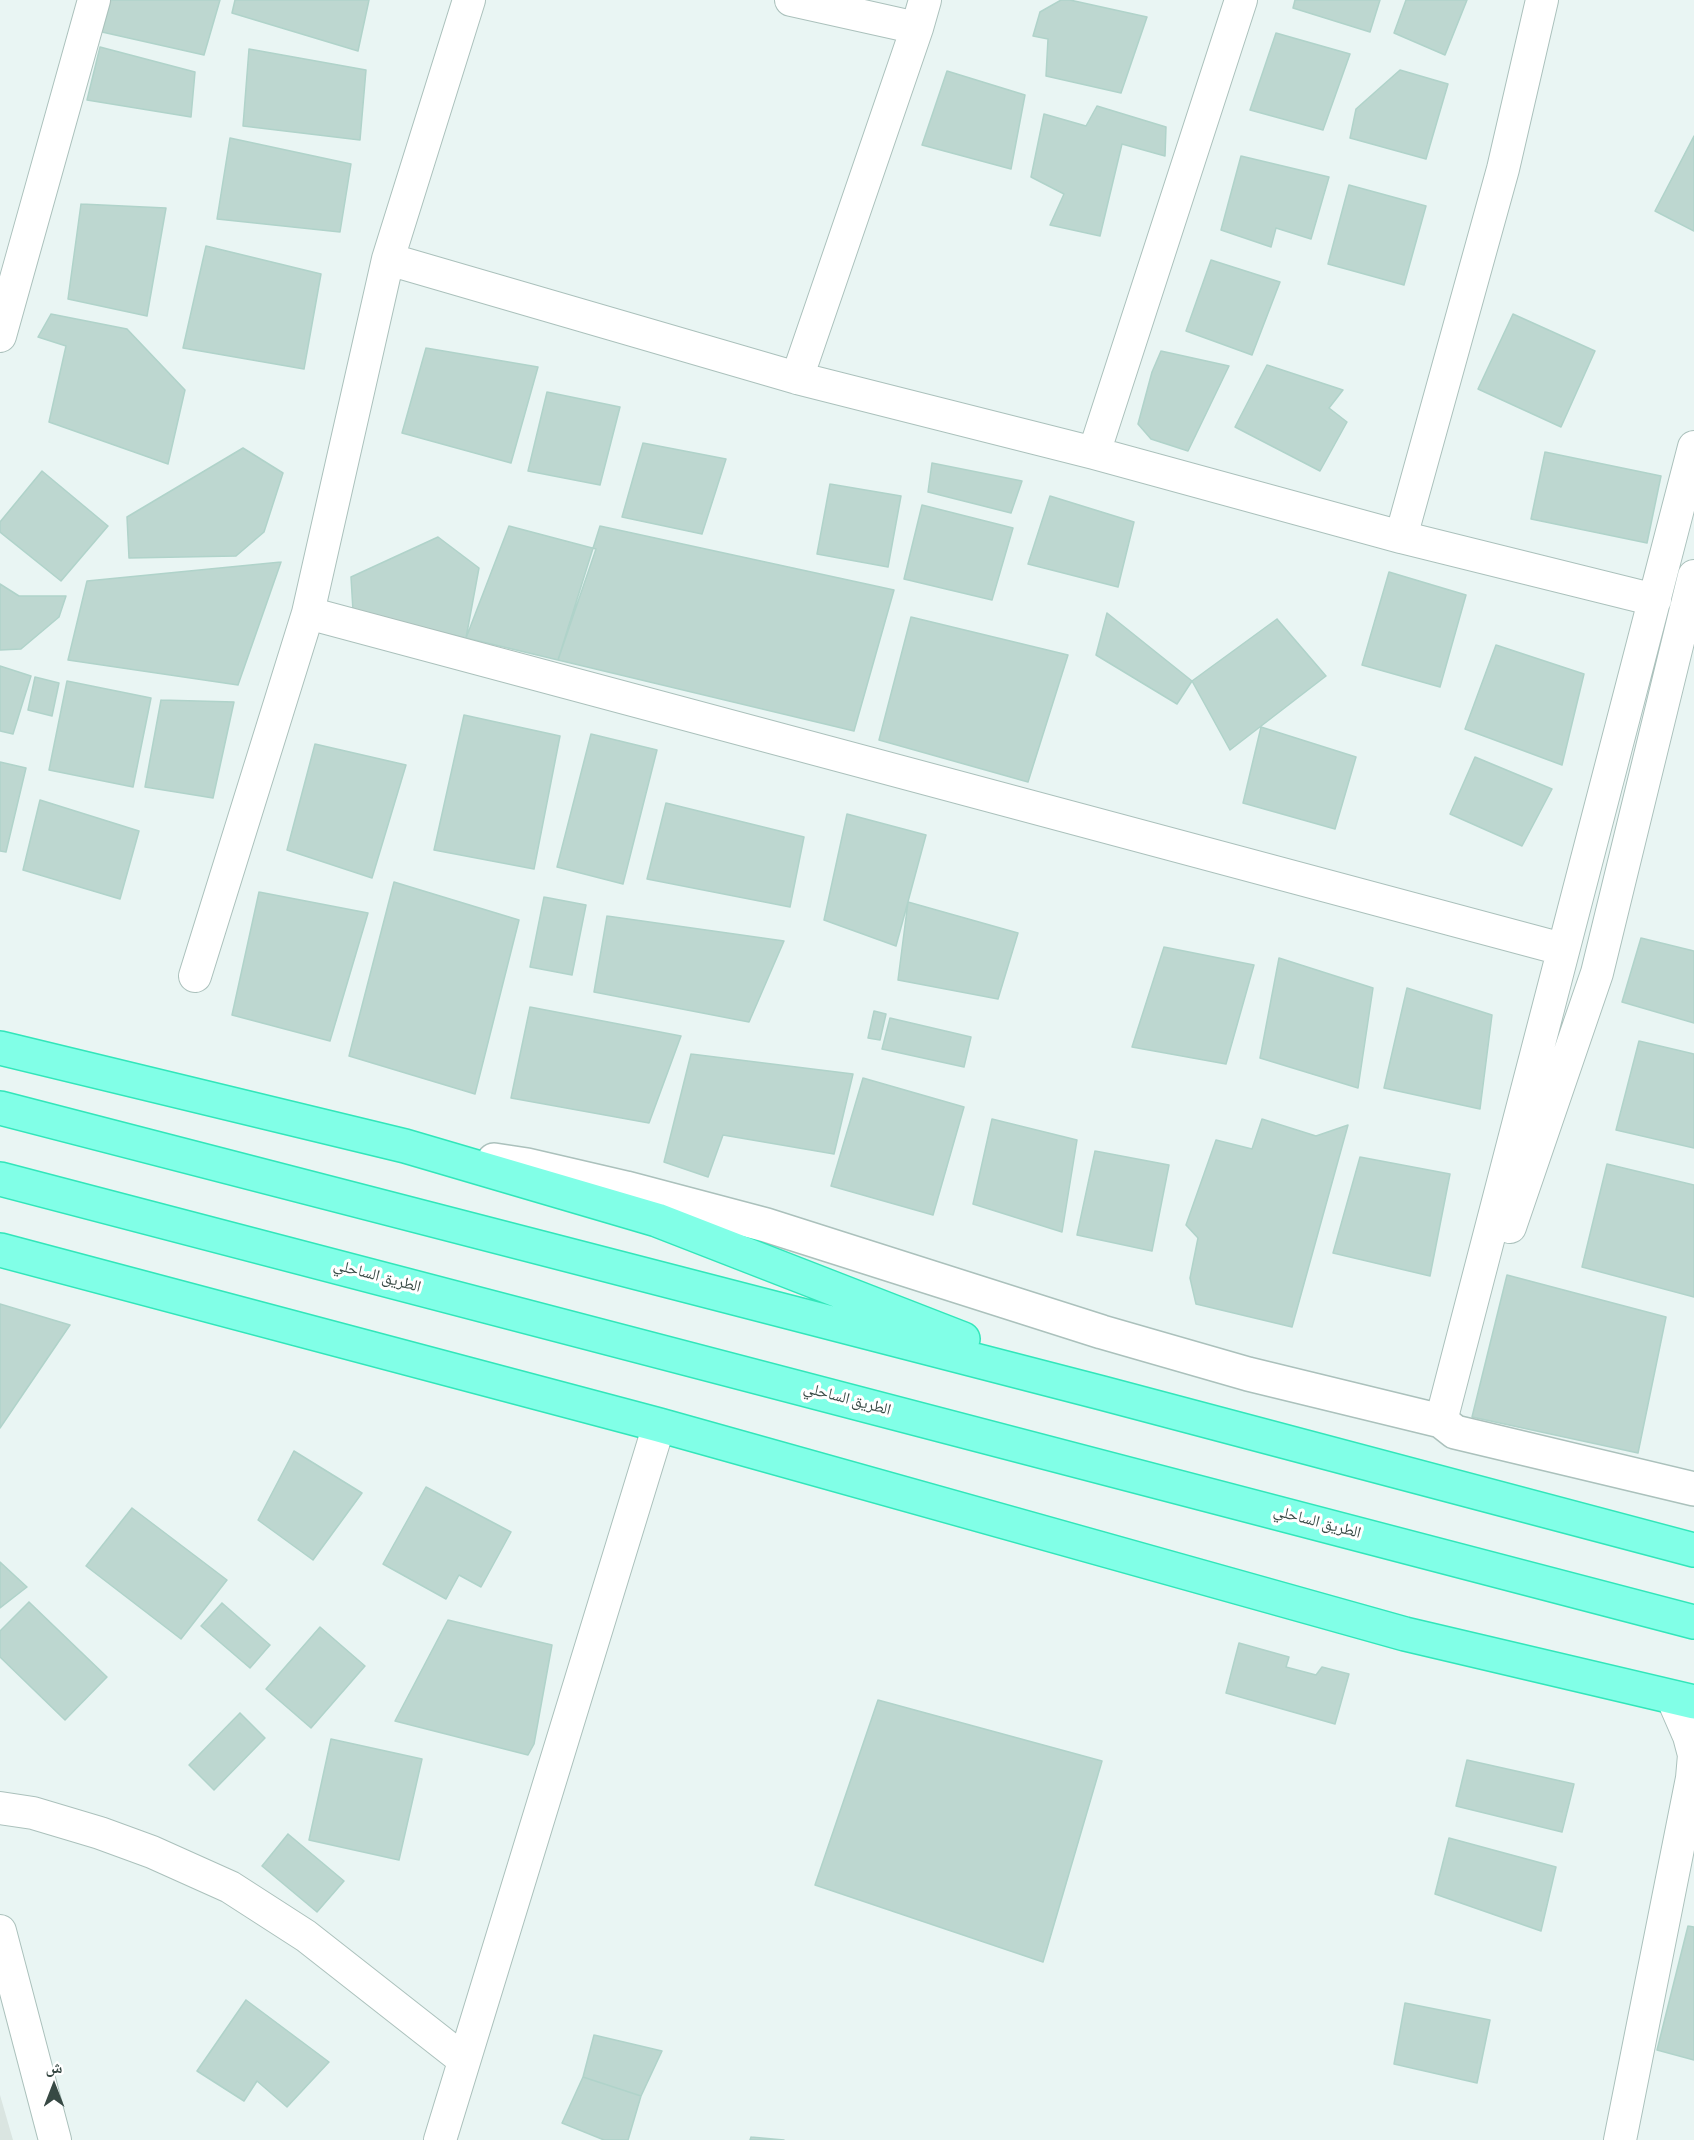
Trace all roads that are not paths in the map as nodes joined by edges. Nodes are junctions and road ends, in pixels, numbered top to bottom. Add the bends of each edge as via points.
1 (94, 0) edge
2 (469, 0) edge
3 (791, 0) edge
4 (1241, 0) edge
5 (1542, 0) edge
6 (921, 14) edge
7 (388, 259) junction
8 (0, 336) edge
9 (797, 378) junction
10 (1694, 447) edge
11 (1094, 453) junction
12 (1401, 537) junction
13 (1694, 576) edge
14 (1655, 600) junction
15 (308, 613) junction
16 (1562, 949) junction
17 (195, 976) dead end
18 (0, 1048) edge
19 (0, 1108) edge
20 (405, 1146) junction
21 (0, 1179) edge
22 (0, 1251) edge
23 (1102, 1393) junction
24 (659, 1425) junction
25 (1448, 1426) junction
26 (1694, 1489) edge
27 (1694, 1550) edge
28 (1694, 1622) edge
29 (1683, 1699) edge
30 (0, 1808) edge
31 (0, 1931) edge
32 (464, 2061) junction
33 (55, 2140) edge
34 (440, 2140) edge
35 (1620, 2140) edge

1 - 8 street
2 - 7 street
3 - 6 street
4 - 11 street
5 - 12 street via 1503,169
6 - 9 street
7 - 9 street
7 - 15 street
9 - 11 street
10 - 14 street
11 - 12 street
12 - 14 street
13 - 25 street via 1597,973 1496,1270
14 - 16 street
15 - 16 street
15 - 17 street
16 - 25 street
18 - 20 highway
19 - 23 highway
20 - 23 highway via 657,1220
20 - 25 street via 527,1166 766,1225 1091,1328
21 - 28 highway, الطريق الساحلي
22 - 24 highway
23 - 27 highway
24 - 29 highway via 1405,1634
24 - 32 street
25 - 26 street
29 - 35 street via 1694,1755 1692,1778
30 - 32 street via 33,1813 100,1833 231,1887 306,1936
31 - 33 street
32 - 34 street

